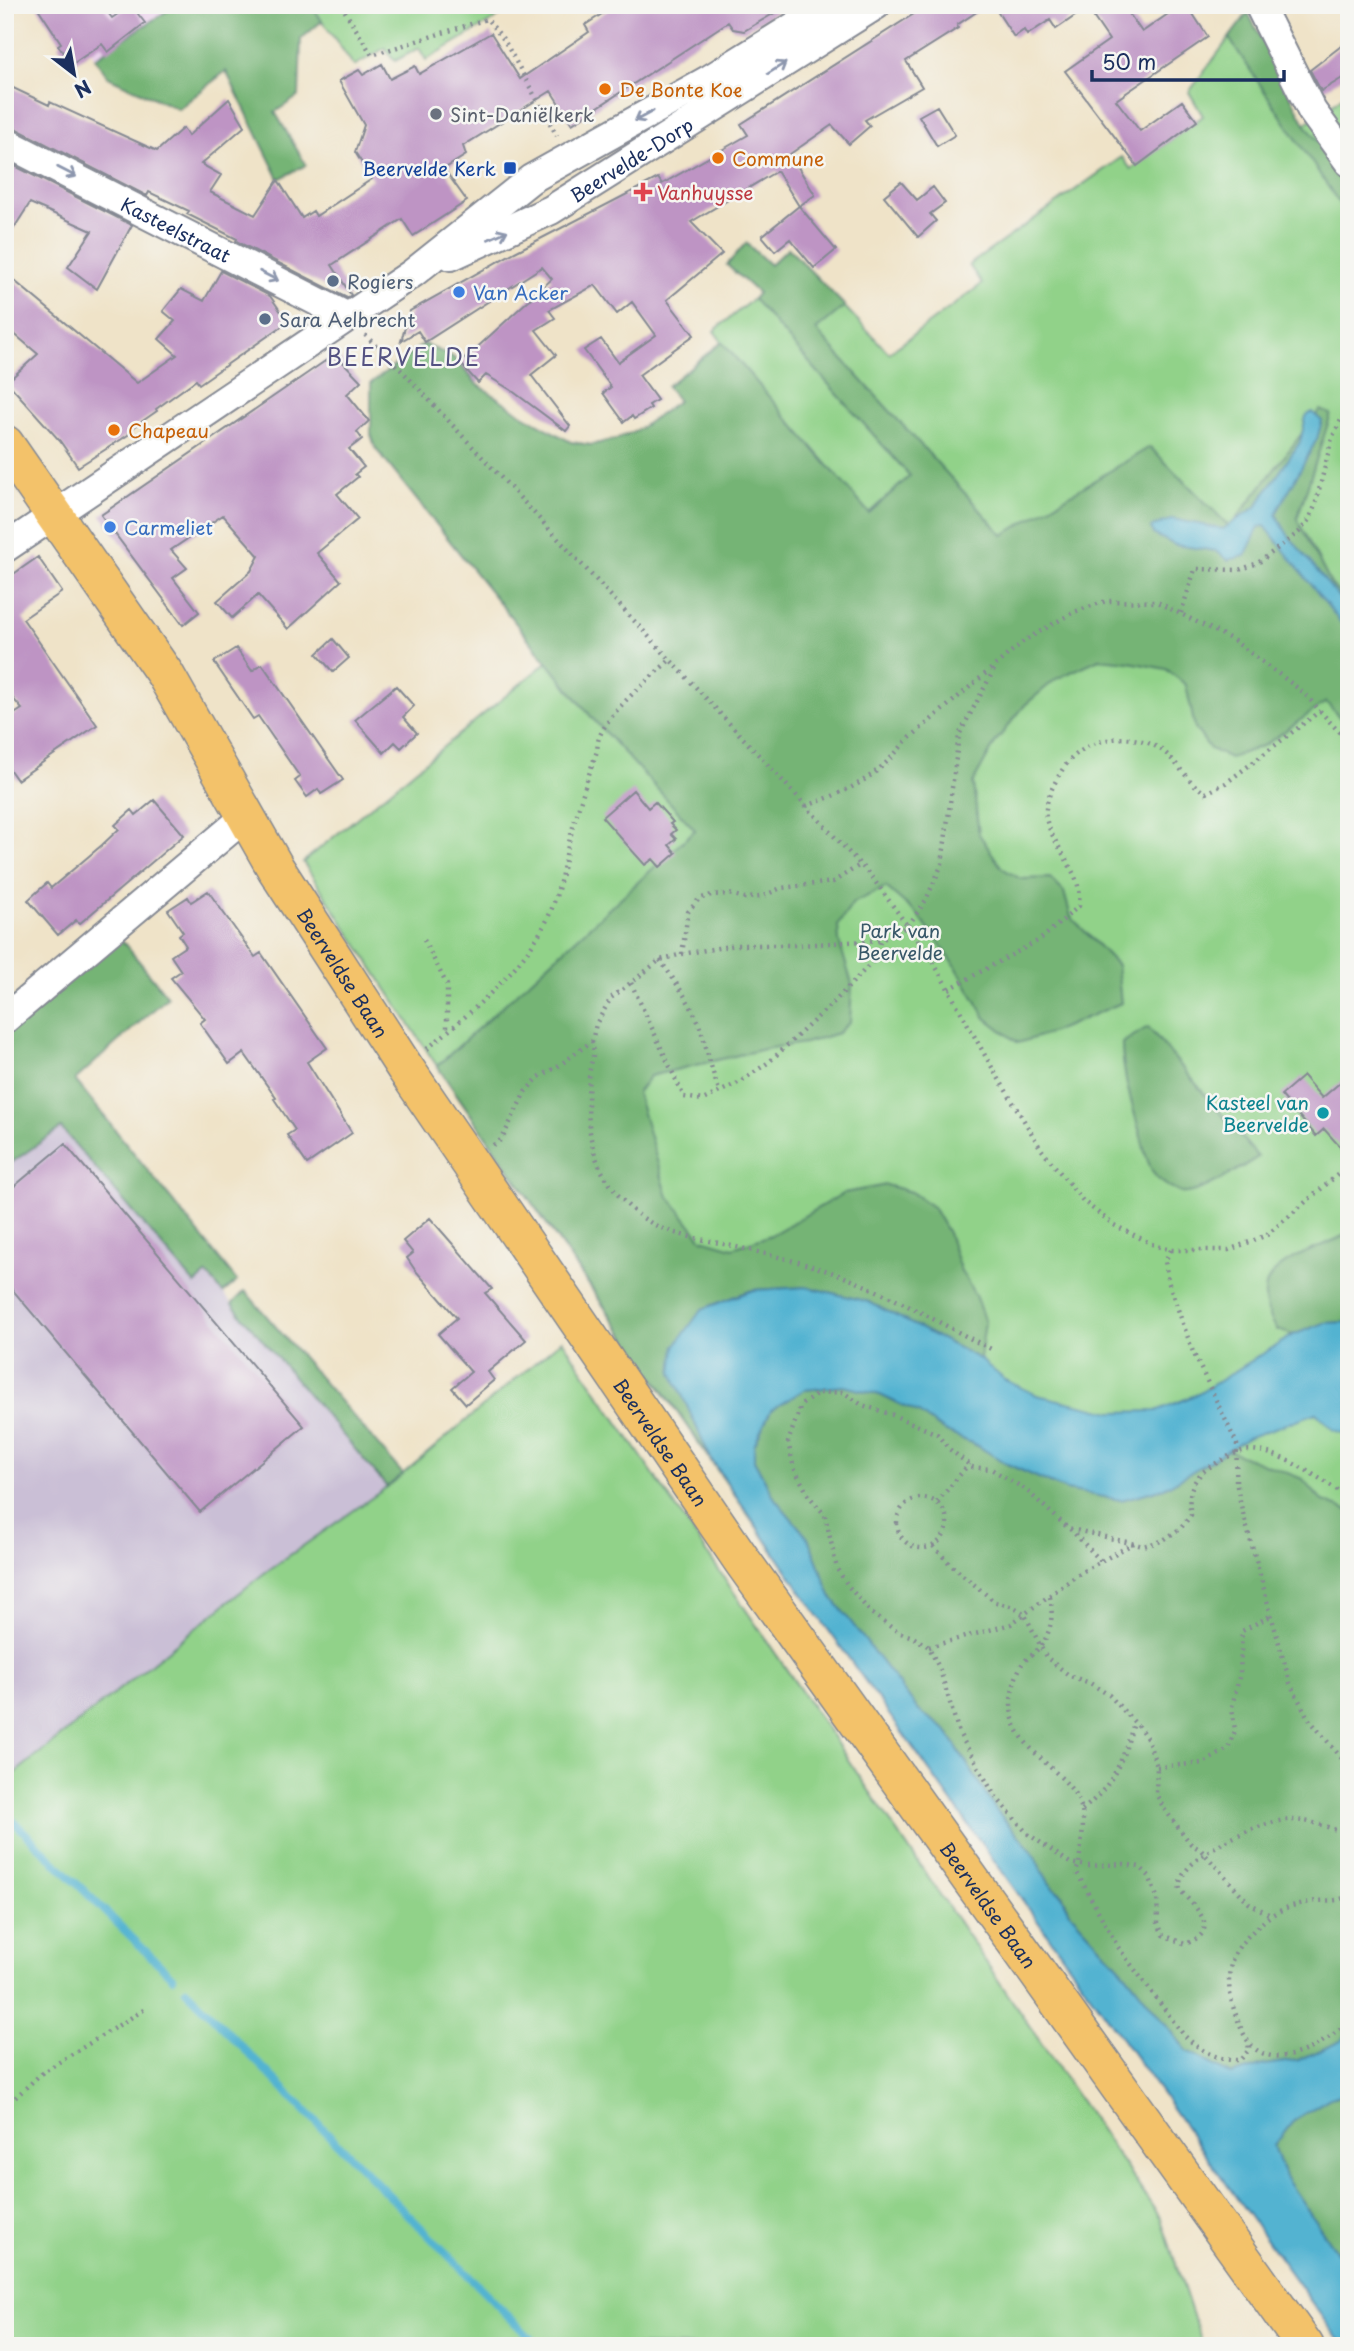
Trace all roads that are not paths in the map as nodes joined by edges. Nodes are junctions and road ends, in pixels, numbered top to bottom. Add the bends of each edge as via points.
1 (829, 5) edge
2 (876, 5) edge
3 (1259, 5) edge
4 (5, 142) edge
5 (1349, 162) edge
6 (414, 273) junction
7 (346, 316) junction
8 (5, 444) edge
9 (55, 514) junction
10 (5, 548) edge
11 (245, 817) junction
12 (5, 1019) edge
13 (1306, 2346) edge

1 -> 6 street, Beervelde-Dorp via 710,79 531,179
6 -> 2 street, Beervelde-Dorp via 551,210
3 - 5 street via 1312,111
4 -> 7 street, Kasteelstraat
6 - 7 street, Beervelde-Dorp
7 - 9 street, Beervelde-Dorp
8 - 9 main road, Beerveldse Baan
9 - 10 street, Beervelde-Dorp
9 - 11 main road, Beerveldse Baan via 165,674
11 - 12 street
11 - 13 main road, Beerveldse Baan via 405,1068 743,1562

